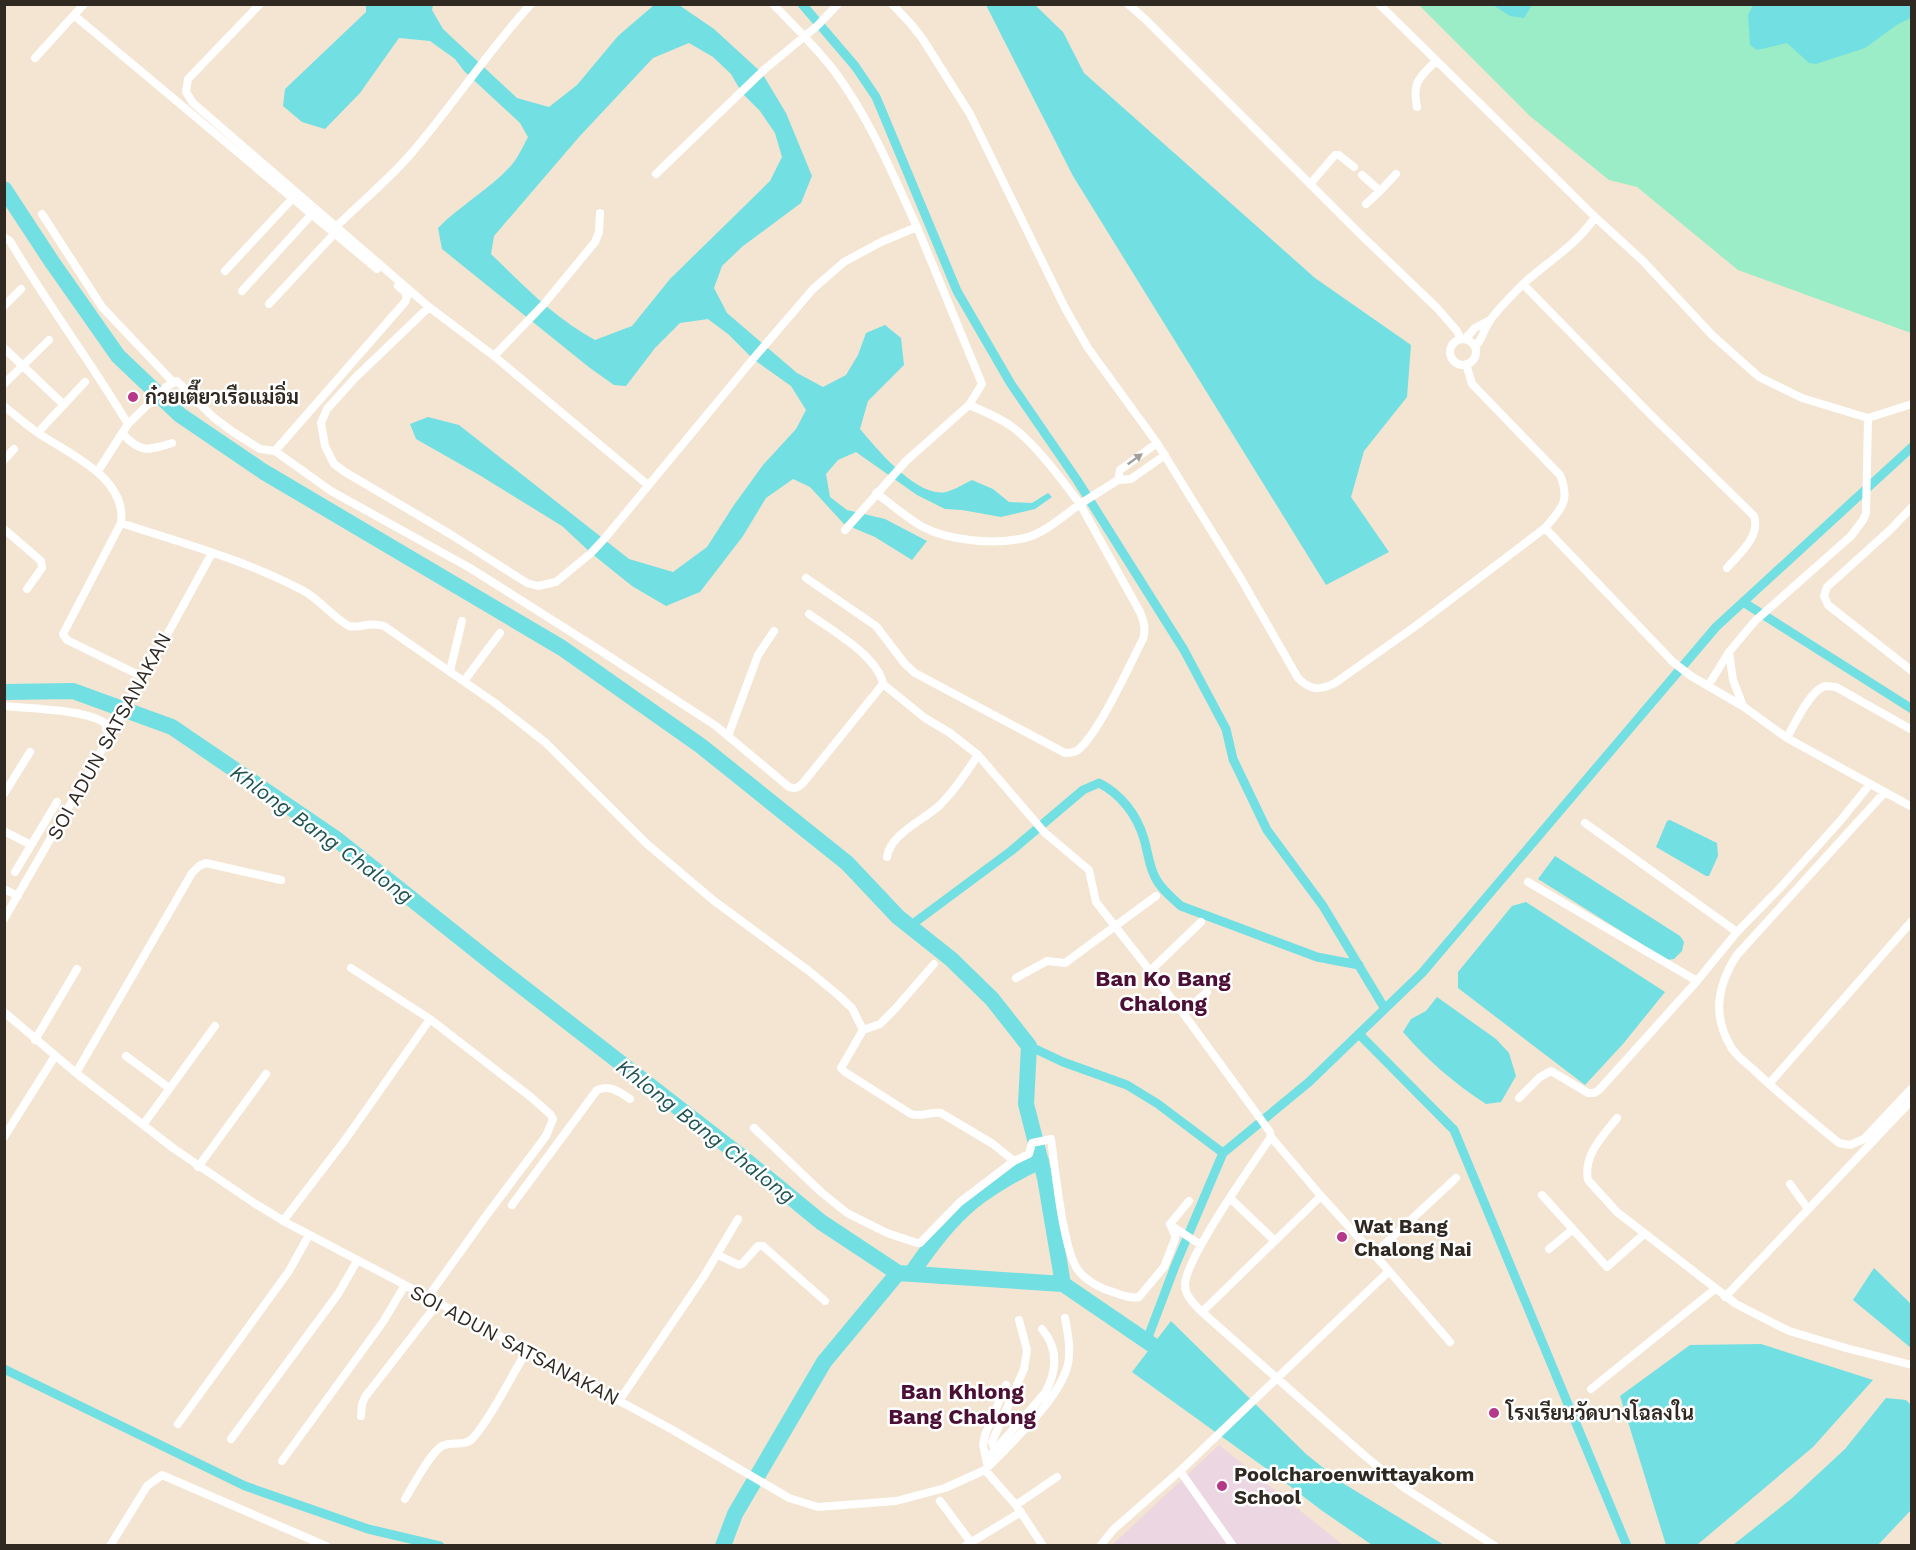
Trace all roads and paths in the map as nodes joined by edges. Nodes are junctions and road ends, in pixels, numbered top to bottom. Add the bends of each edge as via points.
1 (84, 4) edge
2 (260, 4) edge
3 (531, 4) edge
4 (772, 4) edge
5 (838, 4) edge
6 (892, 4) edge
7 (1128, 4) edge
8 (1379, 4) edge
9 (75, 16) junction
10 (804, 36) junction
11 (35, 58) dead end
12 (1436, 61) junction
13 (1417, 107) dead end
14 (1354, 167) dead end
15 (656, 174) dead end
16 (1396, 174) dead end
17 (1362, 175) dead end
18 (1311, 183) junction
19 (1380, 191) junction
20 (292, 199) junction
21 (1366, 204) dead end
22 (600, 213) dead end
23 (42, 214) dead end
24 (311, 215) junction
25 (1595, 217) junction
26 (917, 227) junction
27 (335, 230) junction
28 (4, 237) edge
29 (225, 271) dead end
30 (1523, 284) junction
31 (21, 289) dead end
32 (242, 291) dead end
33 (269, 304) dead end
34 (4, 306) edge
35 (429, 308) junction
36 (1490, 320) junction
37 (1463, 339) junction
38 (49, 340) dead end
39 (1475, 347) junction
40 (4, 348) edge
41 (494, 356) junction
42 (1466, 364) junction
43 (23, 366) junction
44 (85, 382) dead end
45 (4, 384) edge
46 (169, 385) junction
47 (1911, 404) edge
48 (64, 405) junction
49 (969, 405) junction
50 (4, 406) edge
51 (1868, 418) junction
52 (128, 424) junction
53 (42, 428) dead end
54 (122, 433) junction
55 (172, 443) dead end
56 (1158, 443) junction
57 (14, 449) dead end
58 (275, 452) junction
59 (1165, 455) junction
60 (4, 460) edge
61 (98, 471) junction
62 (1118, 480) junction
63 (648, 485) junction
64 (876, 494) junction
65 (1083, 502) junction
66 (1911, 507) edge
67 (121, 524) junction
68 (1545, 528) junction
69 (845, 530) dead end
70 (5, 532) edge
71 (212, 553) junction
72 (1727, 568) dead end
73 (806, 578) dead end
74 (27, 589) dead end
75 (809, 614) dead end
76 (462, 621) dead end
77 (774, 631) dead end
78 (500, 633) dead end
79 (1729, 652) junction
80 (450, 671) junction
81 (1911, 671) edge
82 (142, 680) junction
83 (464, 681) junction
84 (883, 684) junction
85 (1708, 686) junction
86 (4, 706) edge
87 (1744, 707) junction
88 (1911, 730) edge
89 (111, 734) junction
90 (728, 736) junction
91 (1787, 738) junction
92 (30, 752) dead end
93 (978, 755) junction
94 (1869, 784) junction
95 (1884, 792) junction
96 (4, 794) edge
97 (57, 802) dead end
98 (1911, 807) edge
99 (1585, 823) dead end
100 (4, 831) edge
101 (31, 845) junction
102 (887, 857) dead end
103 (15, 872) dead end
104 (281, 880) dead end
105 (1528, 882) dead end
106 (4, 889) edge
107 (18, 896) junction
108 (1156, 896) dead end
109 (4, 919) edge
110 (1911, 921) edge
111 (1201, 922) dead end
112 (1113, 926) junction
113 (1737, 932) junction
114 (934, 964) dead end
115 (351, 968) dead end
116 (77, 969) dead end
117 (1149, 972) junction
118 (1016, 978) dead end
119 (1697, 981) junction
120 (1207, 992) dead end
121 (4, 1012) edge
122 (1183, 1013) junction
123 (430, 1019) junction
124 (215, 1026) dead end
125 (863, 1030) junction
126 (35, 1040) junction
127 (55, 1056) junction
128 (126, 1056) dead end
129 (76, 1073) junction
130 (266, 1074) dead end
131 (1769, 1084) junction
132 (169, 1088) junction
133 (1911, 1088) edge
134 (1519, 1098) dead end
135 (630, 1099) dead end
136 (1911, 1100) edge
137 (1617, 1118) dead end
138 (143, 1125) junction
139 (754, 1128) dead end
140 (1270, 1134) junction
141 (4, 1137) edge
142 (1014, 1161) junction
143 (198, 1167) junction
144 (1456, 1178) dead end
145 (1790, 1184) dead end
146 (1542, 1195) dead end
147 (1321, 1196) junction
148 (1230, 1198) junction
149 (1189, 1201) dead end
150 (512, 1205) dead end
151 (1808, 1209) junction
152 (738, 1219) dead end
153 (284, 1221) junction
154 (1171, 1225) junction
155 (1572, 1230) junction
156 (1644, 1234) junction
157 (309, 1235) junction
158 (1274, 1240) junction
159 (1202, 1245) junction
160 (1549, 1249) dead end
161 (718, 1255) junction
162 (1373, 1255) junction
163 (357, 1261) junction
164 (1389, 1271) junction
165 (405, 1285) junction
166 (1715, 1289) junction
167 (428, 1297) junction
168 (1725, 1297) junction
169 (825, 1301) dead end
170 (438, 1303) junction
171 (1202, 1312) junction
172 (1065, 1318) dead end
173 (1019, 1320) dead end
174 (1042, 1329) dead end
175 (1450, 1342) dead end
176 (527, 1351) junction
177 (1911, 1365) edge
178 (1277, 1378) junction
179 (1006, 1386) dead end
180 (1590, 1389) dead end
181 (619, 1401) junction
182 (361, 1416) dead end
183 (178, 1424) dead end
184 (231, 1439) dead end
185 (995, 1451) junction
186 (987, 1459) junction
187 (282, 1461) dead end
188 (985, 1470) junction
189 (1180, 1471) junction
190 (1057, 1477) dead end
191 (405, 1499) dead end
192 (940, 1501) dead end
193 (1018, 1509) junction
194 (967, 1543) edge
195 (110, 1545) edge
196 (326, 1545) edge
197 (1043, 1545) edge
198 (1100, 1545) edge
199 (1233, 1545) edge
200 (1495, 1545) edge

1 - 9 street
2 - 27 street via 188,79 186,92 193,103
3 - 27 street via 408,157
4 - 10 street
5 - 10 street
6 - 56 street via 922,38 970,114 1088,348
7 - 18 street
8 - 12 street
9 - 11 street
9 - 20 street
10 - 15 street
10 - 26 street via 852,96
12 - 13 street via 1417,83
12 - 25 street
14 - 18 street via 1336,154
16 - 19 street
17 - 19 street
18 - 37 street via 1437,308
19 - 21 street
20 - 24 street
20 - 29 street
22 - 41 street via 598,237 544,304
23 - 46 street via 102,307
24 - 27 street
24 - 32 street
25 - 30 street via 1575,241
25 - 51 street via 1759,377 1802,398
26 - 49 street via 982,380
26 - 63 street via 835,269 813,289
27 - 33 street
27 - 35 street
27 - 58 street via 407,297
28 - 52 street
30 - 36 street
30 - 72 street via 1754,516 1754,533
31 - 34 street
35 - 41 street
35 - 63 street via 327,409 321,423 325,446 334,464 527,583 538,585 556,582 591,553
36 - 37 street
36 - 39 street
37 - 39 street
37 - 42 street via 1451,346 1450,354 1458,364
38 - 43 street
39 - 42 street via 1475,356
40 - 43 street
41 - 63 street
42 - 68 street via 1473,384 1560,475 1565,500
43 - 45 street
43 - 48 street
44 - 48 street
46 - 52 street
46 - 58 street via 177,381 233,432 260,449
47 - 51 street
48 - 53 street
49 - 64 street via 906,461
49 - 65 street via 1013,427
50 - 61 street
51 - 79 street via 1866,513 1851,536 1755,621
52 - 54 street
54 - 55 street via 144,450
54 - 61 street
56 - 59 street
62 -> 56 street via 1120,470
57 - 60 street
58 - 90 street via 331,491 470,568
59 - 62 street via 1131,479
59 - 68 street via 1298,678 1311,689 1335,683
61 - 67 street via 121,508
62 - 65 street
64 - 65 street via 922,527 958,539 976,540 1025,538
64 - 69 street
65 - 73 street via 1140,612 1145,632 1097,725 1074,752 1065,753 915,673 876,626
66 - 81 street via 1827,587 1824,596 1828,605
67 - 71 street
67 - 82 street via 63,634 67,640
68 - 85 street via 1673,662
70 - 74 street via 41,561 42,568
71 - 80 street via 242,562 306,592 350,626 384,626
71 - 82 street, SOI ADUN SATSANAKAN
75 - 84 street via 870,662 882,676
76 - 80 street
77 - 90 street via 758,655
78 - 83 street
79 - 85 street
79 - 87 street via 1733,680
80 - 83 street
82 - 89 street, SOI ADUN SATSANAKAN
83 - 125 street via 546,742 647,844 713,900 838,995 852,1008
84 - 90 street via 799,787 789,786
84 - 93 street
85 - 87 street
86 - 89 street via 100,720
87 - 91 street
88 - 91 street via 1836,687 1827,686 1818,690 1806,705
89 - 107 street, SOI ADUN SATSANAKAN
91 - 94 street
92 - 96 street
93 - 102 street via 957,786 891,846
93 - 112 street via 1045,833 1089,870 1096,902
94 - 95 street
94 - 113 street via 1841,820
95 - 98 street
95 - 131 street via 1727,969 1718,1006 1730,1046
97 - 101 street
99 - 113 street
100 - 101 street
101 - 103 street
104 - 129 street via 206,863 199,866
105 - 119 street
106 - 107 street
107 - 109 street, SOI ADUN SATSANAKAN
108 - 112 street
110 - 131 street
111 - 117 street
112 - 117 street
112 - 118 street via 1065,963 1047,961
113 - 119 street
114 - 125 street via 880,1024
115 - 123 street
116 - 126 street
117 - 122 street
119 - 134 street via 1594,1093 1551,1071
120 - 122 street
121 - 126 street, SOI ADUN SATSANAKAN
122 - 140 street
123 - 153 street
123 - 167 street via 532,1098 553,1119 546,1136
124 - 132 street
125 - 142 street via 841,1068 845,1072 911,1114 919,1117 941,1113
126 - 127 street, SOI ADUN SATSANAKAN
127 - 129 street, SOI ADUN SATSANAKAN
127 - 141 street
128 - 132 street
129 - 138 street, SOI ADUN SATSANAKAN
130 - 143 street
131 - 133 street via 1839,1143 1850,1145 1864,1138
132 - 138 street
135 - 150 street via 611,1088 597,1090
136 - 151 street
137 - 156 street via 1591,1152 1588,1180
138 - 143 street, SOI ADUN SATSANAKAN
139 - 142 street via 847,1213 916,1244 960,1202
140 - 147 street
140 - 148 street
142 - 154 street via 1029,1154 1032,1143 1051,1139 1066,1235 1076,1268 1108,1291 1139,1297 1164,1267 1175,1237
143 - 153 street, SOI ADUN SATSANAKAN
144 - 162 street
145 - 151 street
146 - 155 street
147 - 158 street
147 - 162 street
148 - 158 street
148 - 159 street
149 - 154 street
151 - 168 street
152 - 161 street
153 - 157 street, SOI ADUN SATSANAKAN
154 - 159 street
155 - 156 street via 1607,1267
155 - 160 street
156 - 166 street
157 - 163 street, SOI ADUN SATSANAKAN
157 - 183 street via 289,1271
158 - 171 street
159 - 171 street via 1185,1286
161 - 169 street via 739,1265 758,1246 763,1246
161 - 181 street
162 - 164 street
163 - 165 street, SOI ADUN SATSANAKAN
163 - 184 street via 338,1294
164 - 175 street
164 - 178 street
165 - 167 street, SOI ADUN SATSANAKAN
165 - 187 street via 383,1322
166 - 168 street
166 - 180 street
167 - 170 street, SOI ADUN SATSANAKAN
168 - 177 street via 1789,1331
170 - 176 street, SOI ADUN SATSANAKAN
170 - 182 street via 365,1397
171 - 178 street
172 - 188 street via 1070,1346 1064,1377 1039,1412
173 - 185 street via 1027,1350 1024,1369 992,1442
174 - 185 street via 1052,1348 1052,1380
176 - 181 street, SOI ADUN SATSANAKAN
176 - 191 street via 472,1439 436,1451
178 - 189 street
178 - 200 street via 1403,1486
179 - 186 street via 985,1435
181 - 188 street, SOI ADUN SATSANAKAN via 789,1498 818,1507 896,1501 945,1488
185 - 186 street
186 - 188 street
188 - 193 street
189 - 198 street
189 - 199 street
190 - 193 street
192 - 194 street
193 - 194 street
193 - 197 street
195 - 196 street via 147,1486 162,1475

